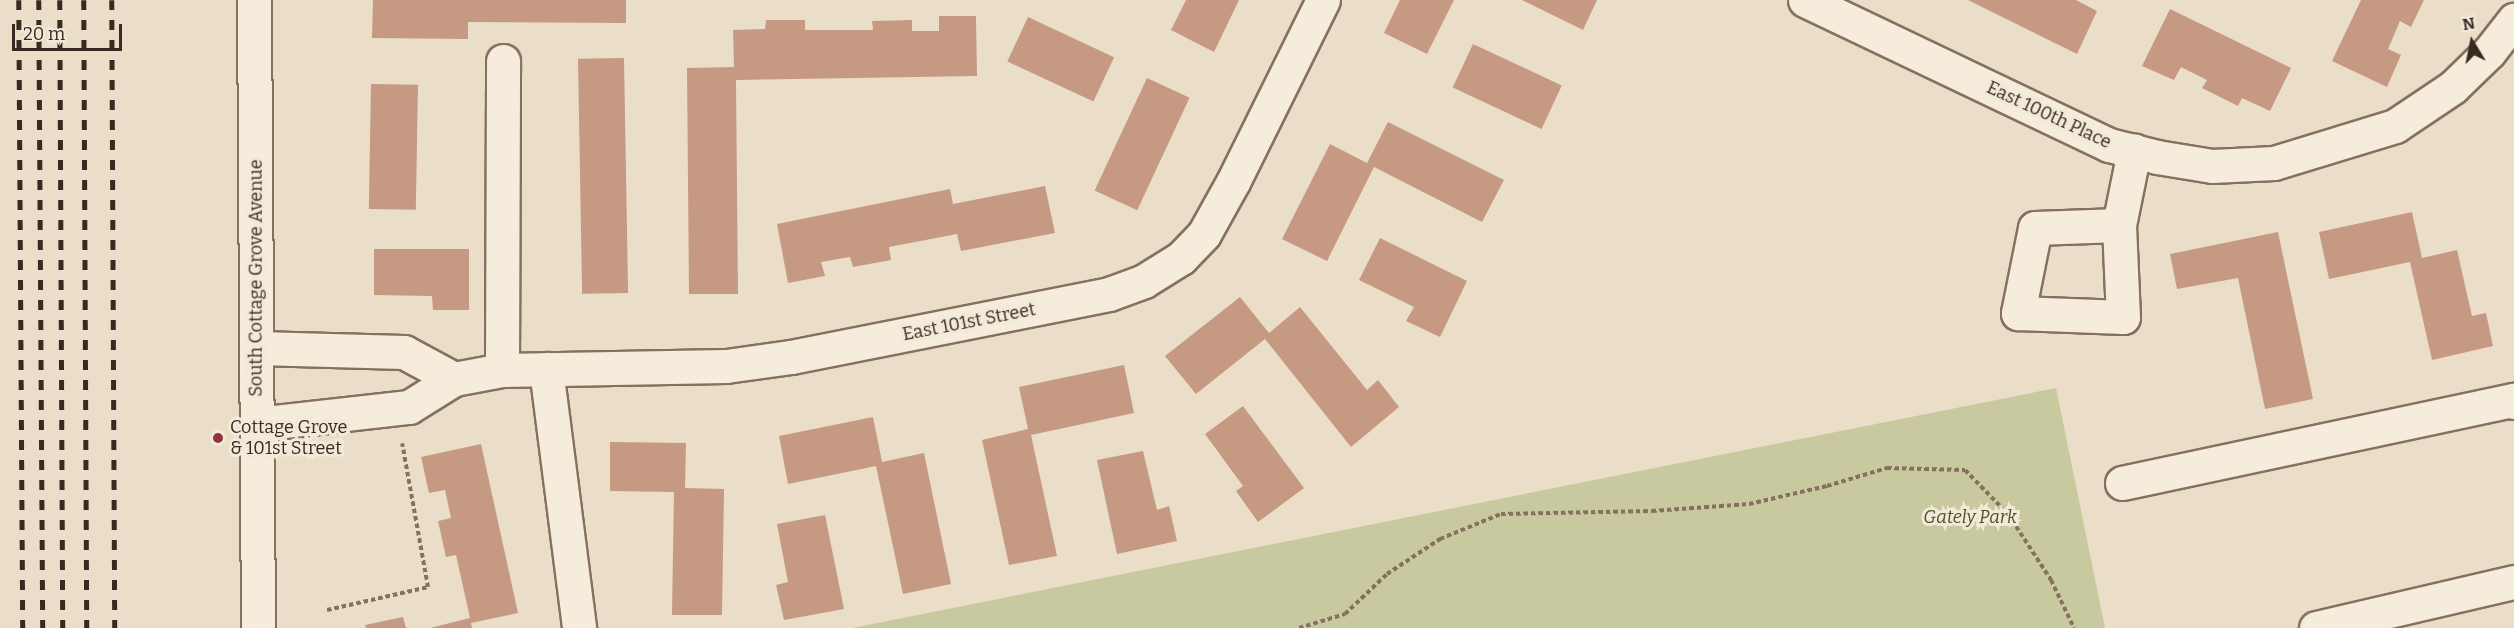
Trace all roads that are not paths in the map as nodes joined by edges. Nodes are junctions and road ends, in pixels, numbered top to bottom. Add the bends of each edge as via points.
1 (254, 0) edge
2 (1323, 0) edge
3 (1805, 0) edge
4 (2514, 20) edge
5 (503, 61) dead end
6 (2134, 151) junction
7 (2119, 225) dead end
8 (257, 348) junction
9 (546, 369) junction
10 (502, 370) junction
11 (454, 379) junction
12 (2514, 402) edge
13 (257, 424) junction
14 (2122, 483) dead end
15 (2514, 582) edge
16 (258, 628) edge
17 (579, 628) edge
18 (2316, 628) edge

1 - 8 street, South Cottage Grove Avenue
2 - 9 street, East 101st Street via 1204,234 1181,258 1144,281 1109,294 791,357 726,366
3 - 6 street, East 100th Place via 2109,145
4 - 6 street, East 100th Place via 2453,87 2394,126 2274,163 2212,166
5 - 10 street
6 - 7 street
8 - 11 street via 404,352
8 - 13 street, South Cottage Grove Avenue
9 - 10 street, East 101st Street
9 - 17 street
10 - 11 street, East 101st Street
11 - 13 street, East 101st Street via 409,407
12 - 14 street
13 - 16 street, South Cottage Grove Avenue
15 - 18 street

